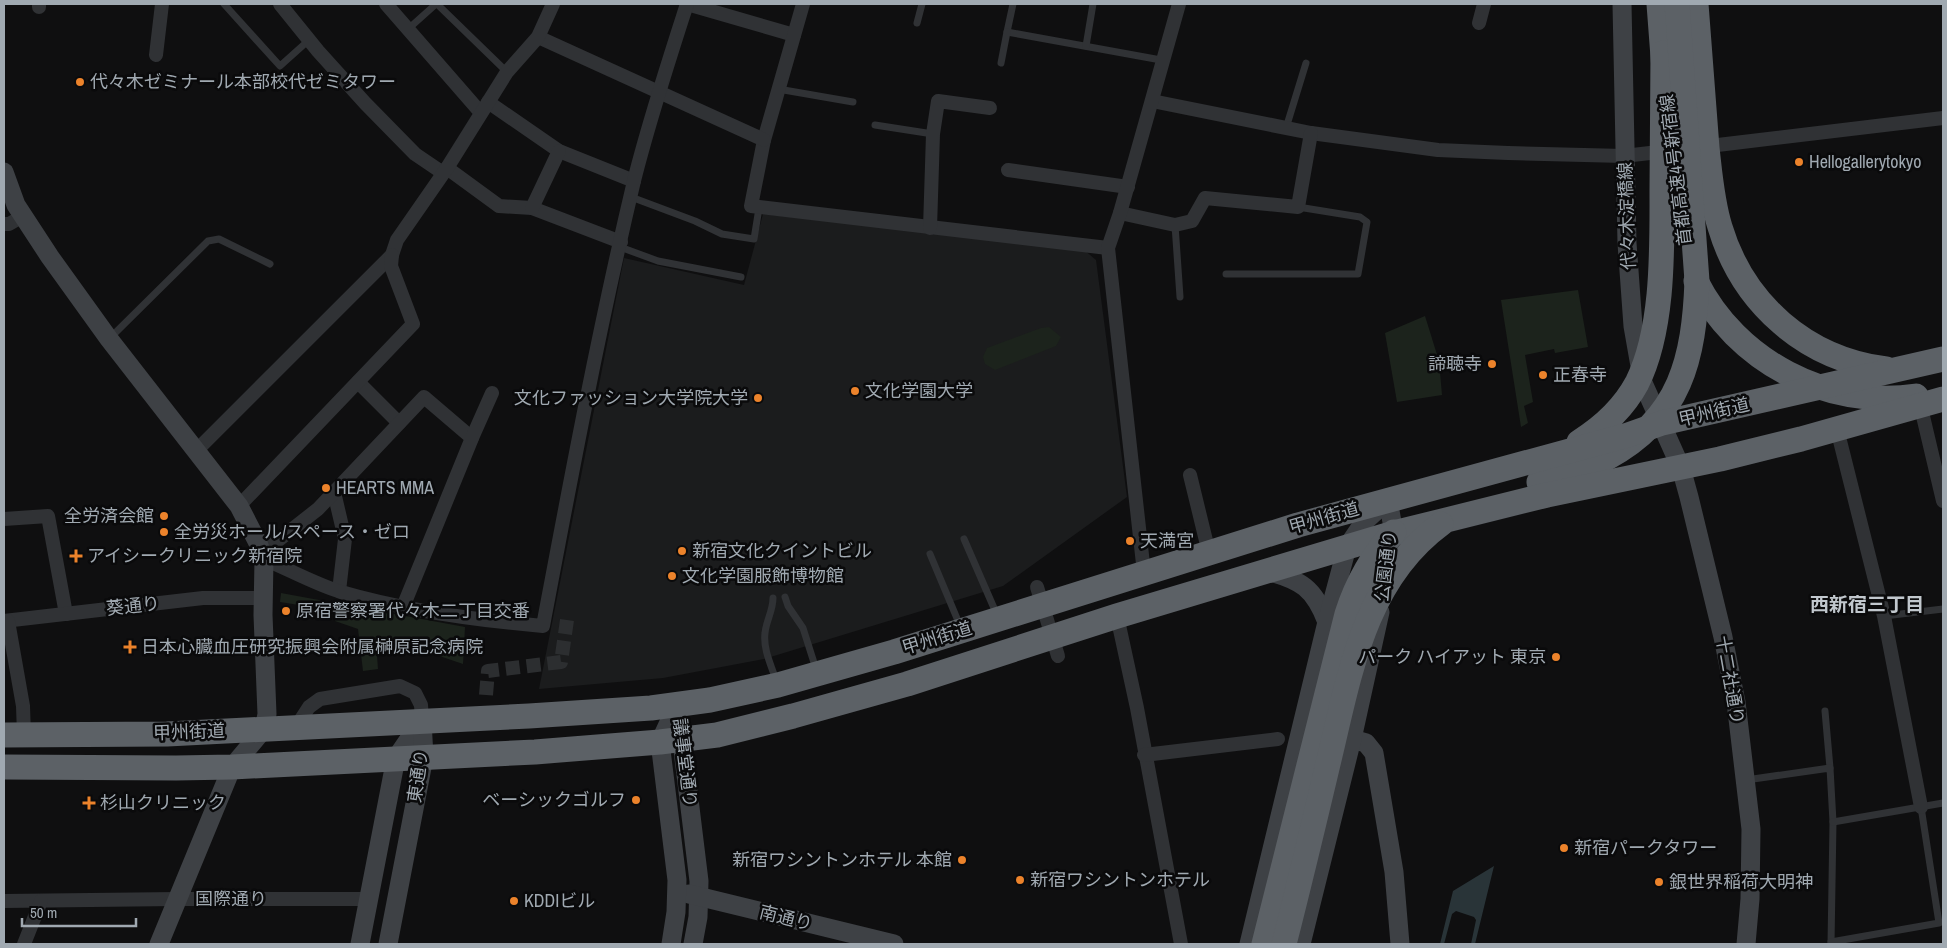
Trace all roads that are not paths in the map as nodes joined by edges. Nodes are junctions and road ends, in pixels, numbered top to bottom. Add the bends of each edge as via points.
1 (162, 4) edge
2 (224, 4) edge
3 (280, 4) edge
4 (386, 4) edge
5 (437, 4) edge
6 (553, 4) edge
7 (687, 4) edge
8 (803, 4) edge
9 (922, 4) edge
10 (1013, 4) edge
11 (1093, 4) edge
12 (1179, 4) edge
13 (1484, 4) edge
14 (1622, 4) edge
15 (1660, 4) edge
16 (1677, 4) edge
17 (1696, 4) edge
18 (917, 23) dead end
19 (1479, 23) dead end
20 (407, 30) junction
21 (1007, 32) junction
22 (794, 34) junction
23 (538, 37) junction
24 (309, 40) junction
25 (1086, 46) junction
26 (1663, 53) junction
27 (156, 55) dead end
28 (1162, 60) junction
29 (1001, 63) dead end
30 (1306, 63) dead end
31 (507, 72) junction
32 (778, 89) junction
33 (658, 93) junction
34 (1152, 101) junction
35 (853, 102) dead end
36 (485, 108) junction
37 (990, 108) dead end
38 (1943, 118) edge
39 (875, 125) dead end
40 (1286, 128) junction
41 (1311, 132) junction
42 (933, 134) junction
43 (764, 140) junction
44 (559, 150) junction
45 (1624, 156) junction
46 (1008, 170) dead end
47 (445, 171) junction
48 (4, 172) edge
49 (634, 182) junction
50 (1128, 187) junction
51 (631, 198) junction
52 (1298, 207) junction
53 (532, 208) junction
54 (759, 208) junction
55 (1120, 212) junction
56 (23, 216) junction
57 (4, 224) edge
58 (1176, 225) junction
59 (930, 228) junction
60 (620, 245) junction
61 (1108, 248) junction
62 (392, 256) junction
63 (270, 264) dead end
64 (1226, 274) dead end
65 (741, 277) dead end
66 (1180, 297) dead end
67 (109, 339) junction
68 (1943, 351) edge
69 (1943, 359) edge
70 (1943, 368) edge
71 (358, 382) junction
72 (1943, 390) edge
73 (1808, 391) junction
74 (492, 393) dead end
75 (1943, 398) edge
76 (1936, 407) edge
77 (400, 423) junction
78 (1662, 423) junction
79 (1837, 429) junction
80 (472, 438) junction
81 (1801, 439) junction
82 (196, 451) junction
83 (1681, 468) junction
84 (1190, 475) dead end
85 (334, 492) junction
86 (1388, 500) junction
87 (1943, 501) edge
88 (1480, 502) junction
89 (239, 506) junction
90 (4, 519) edge
91 (1394, 533) junction
92 (964, 539) dead end
93 (1348, 547) junction
94 (1210, 553) junction
95 (930, 554) dead end
96 (263, 556) junction
97 (1267, 571) junction
98 (1144, 573) junction
99 (1037, 587) dead end
100 (339, 591) junction
101 (785, 597) dead end
102 (262, 598) junction
103 (773, 598) dead end
104 (403, 607) junction
105 (1943, 609) edge
106 (66, 614) junction
107 (1117, 616) junction
108 (1884, 616) junction
109 (998, 619) junction
110 (6, 621) edge
111 (1327, 622) junction
112 (962, 630) junction
113 (1058, 656) dead end
114 (817, 674) junction
115 (778, 685) junction
116 (677, 705) junction
117 (1825, 711) dead end
118 (432, 720) junction
119 (296, 727) junction
120 (264, 729) junction
121 (14, 735) edge
122 (1352, 739) junction
123 (1278, 740) dead end
124 (671, 741) junction
125 (1144, 755) junction
126 (434, 756) junction
127 (396, 758) junction
128 (232, 766) junction
129 (4, 767) edge
130 (1830, 768) junction
131 (1746, 780) junction
132 (1943, 803) edge
133 (1921, 807) junction
134 (1833, 822) junction
135 (678, 892) junction
136 (699, 896) junction
137 (177, 899) junction
138 (369, 899) junction
139 (4, 901) edge
140 (41, 901) junction
141 (1831, 943) edge
142 (24, 944) edge
143 (159, 944) edge
144 (360, 944) edge
145 (388, 944) edge
146 (670, 944) edge
147 (694, 944) edge
148 (894, 944) edge
149 (1181, 944) edge
150 (1249, 944) edge
151 (1264, 944) edge
152 (1284, 944) edge
153 (1301, 944) edge
154 (1400, 944) edge
155 (1746, 944) edge

1 - 27 street
2 - 24 lane via 280,66
3 - 24 street
4 - 20 street
5 - 20 lane
5 - 31 lane
6 - 23 street
7 - 22 street
7 - 33 street
8 - 22 street
9 - 18 lane
10 - 21 lane
11 - 25 lane
12 - 28 street
13 - 19 street
14 - 45 main road, 代々木淀橋線
15 - 26 highway, 首都高速4号新宿線
16 - 88 highway via 1697,281 1691,347 1681,379 1657,418 1608,458
17 - 70 highway, 首都高速4号新宿線 via 1716,210 1731,258 1747,285 1763,307 1786,328 1812,346 1839,358 1892,370
20 - 36 street
21 - 25 lane
21 - 29 lane
22 - 32 street
23 - 31 street
23 - 33 street
24 - 47 street via 415,154
25 - 28 lane
26 - 72 highway, 首都高速4号新宿線 via 1675,190 1685,250 1696,281 1719,318 1760,357 1813,384 1849,394 1883,398
26 - 151 highway via 1662,225 1658,289 1652,341 1636,384 1613,417 1577,444 1431,502 1396,529 1379,549 1355,590 1346,614
28 - 34 street
30 - 40 lane
31 - 36 street
32 - 35 lane
32 - 43 street
33 - 43 street
33 - 49 street
34 - 40 street
34 - 50 street
36 - 44 street
36 - 47 street
37 - 42 street via 938,101
38 - 45 street
39 - 42 lane
40 - 41 street
41 - 45 street via 1438,150
41 - 52 street
42 - 59 street
43 - 54 street via 751,206
44 - 49 street
44 - 53 street
45 - 78 main road, 代々木淀橋線 via 1633,326 1643,383
46 - 50 street
47 - 53 street via 499,206
47 - 62 street via 397,240
48 - 56 main road
49 - 51 street
50 - 55 street
51 - 54 lane via 696,221 722,234 754,239
51 - 60 street
52 - 58 street via 1205,198 1192,221
52 - 64 lane via 1360,217 1367,222 1358,274
53 - 60 street
54 - 59 street
55 - 58 street
55 - 61 street
56 - 57 street
56 - 67 main road
58 - 66 lane
59 - 61 street
60 - 65 lane via 658,261
60 - 104 street via 597,342 543,626 478,620
61 - 98 street
62 - 71 street via 391,266 413,324
62 - 82 street
63 - 67 lane via 219,239 208,241
67 - 82 main road
68 - 73 highway
69 - 73 highway, 甲州街道
71 - 77 street
71 - 89 street
73 - 78 highway, 甲州街道
74 - 80 street
75 - 81 highway, 甲州街道
76 - 79 highway
76 - 87 street
76 - 88 highway
77 - 80 street via 424,397
77 - 85 street
78 - 83 main road, 十二社通り
78 - 86 highway, 甲州街道
79 - 81 highway
79 - 108 street
80 - 104 street
81 - 83 highway, 甲州街道
82 - 89 main road
83 - 91 highway, 甲州街道 via 1546,495
83 - 131 main road, 十二社通り via 1723,637 1736,702
84 - 94 street
85 - 96 street
85 - 100 street via 344,539
86 - 91 main road, 公園通り
86 - 93 main road, 公園通り via 1364,522
86 - 94 highway, 甲州街道
88 - 152 highway via 1459,512 1422,539 1391,574 1371,612 1347,687
89 - 96 main road
90 - 106 street via 48,516
91 - 93 highway, 甲州街道
91 - 122 main road, 公園通り via 1379,621
92 - 109 lane
93 - 97 highway, 甲州街道
93 - 111 main road, 公園通り
94 - 98 highway, 甲州街道
95 - 112 lane
96 - 100 street
96 - 102 main road
97 - 107 highway, 甲州街道
97 - 111 main road via 1310,590
98 - 109 highway, 甲州街道
99 - 113 street
100 - 104 street
101 - 114 lane via 803,628
102 - 106 street, 葵通り via 203,598
102 - 120 main road via 267,714
103 - 115 lane via 765,646
105 - 108 lane
106 - 110 street, 葵通り
107 - 124 highway, 甲州街道 via 907,684 717,735
107 - 125 street
108 - 133 street
109 - 112 highway, 甲州街道
110 - 121 street via 23,706
111 - 150 main road, 公園通り
112 - 114 highway, 甲州街道
114 - 115 highway, 甲州街道
115 - 116 highway, 甲州街道
116 - 118 highway
116 - 124 main road, 議事堂通り
117 - 130 lane
118 - 119 highway, 甲州街道
118 - 119 street via 415,693 400,686 320,699 309,707
118 - 126 main road, 東通り
118 - 127 main road, 東通り
119 - 120 highway, 甲州街道
120 - 121 highway, 甲州街道 via 167,734
120 - 128 main road
122 - 153 main road, 公園通り
122 - 154 main road via 1366,743 1374,753 1394,872
123 - 125 street
124 - 126 highway
124 - 135 main road, 議事堂通り
124 - 136 main road, 議事堂通り via 698,864
125 - 149 street
126 - 127 highway, 甲州街道
126 - 145 main road, 東通り
127 - 128 highway, 甲州街道
127 - 138 main road, 東通り
128 - 129 highway, 甲州街道
128 - 137 main road
130 - 131 lane
130 - 134 lane
131 - 155 main road, 十二社通り via 1751,830
132 - 133 lane
133 - 134 lane
133 - 141 lane via 1938,923
134 - 141 lane
135 - 136 main road, 南通り
135 - 146 main road, 議事堂通り
136 - 147 main road, 議事堂通り
136 - 148 main road, 南通り
137 - 138 street, 国際通り
137 - 140 street, 国際通り
137 - 143 main road
138 - 144 main road, 東通り
139 - 140 street, 国際通り
140 - 142 street

